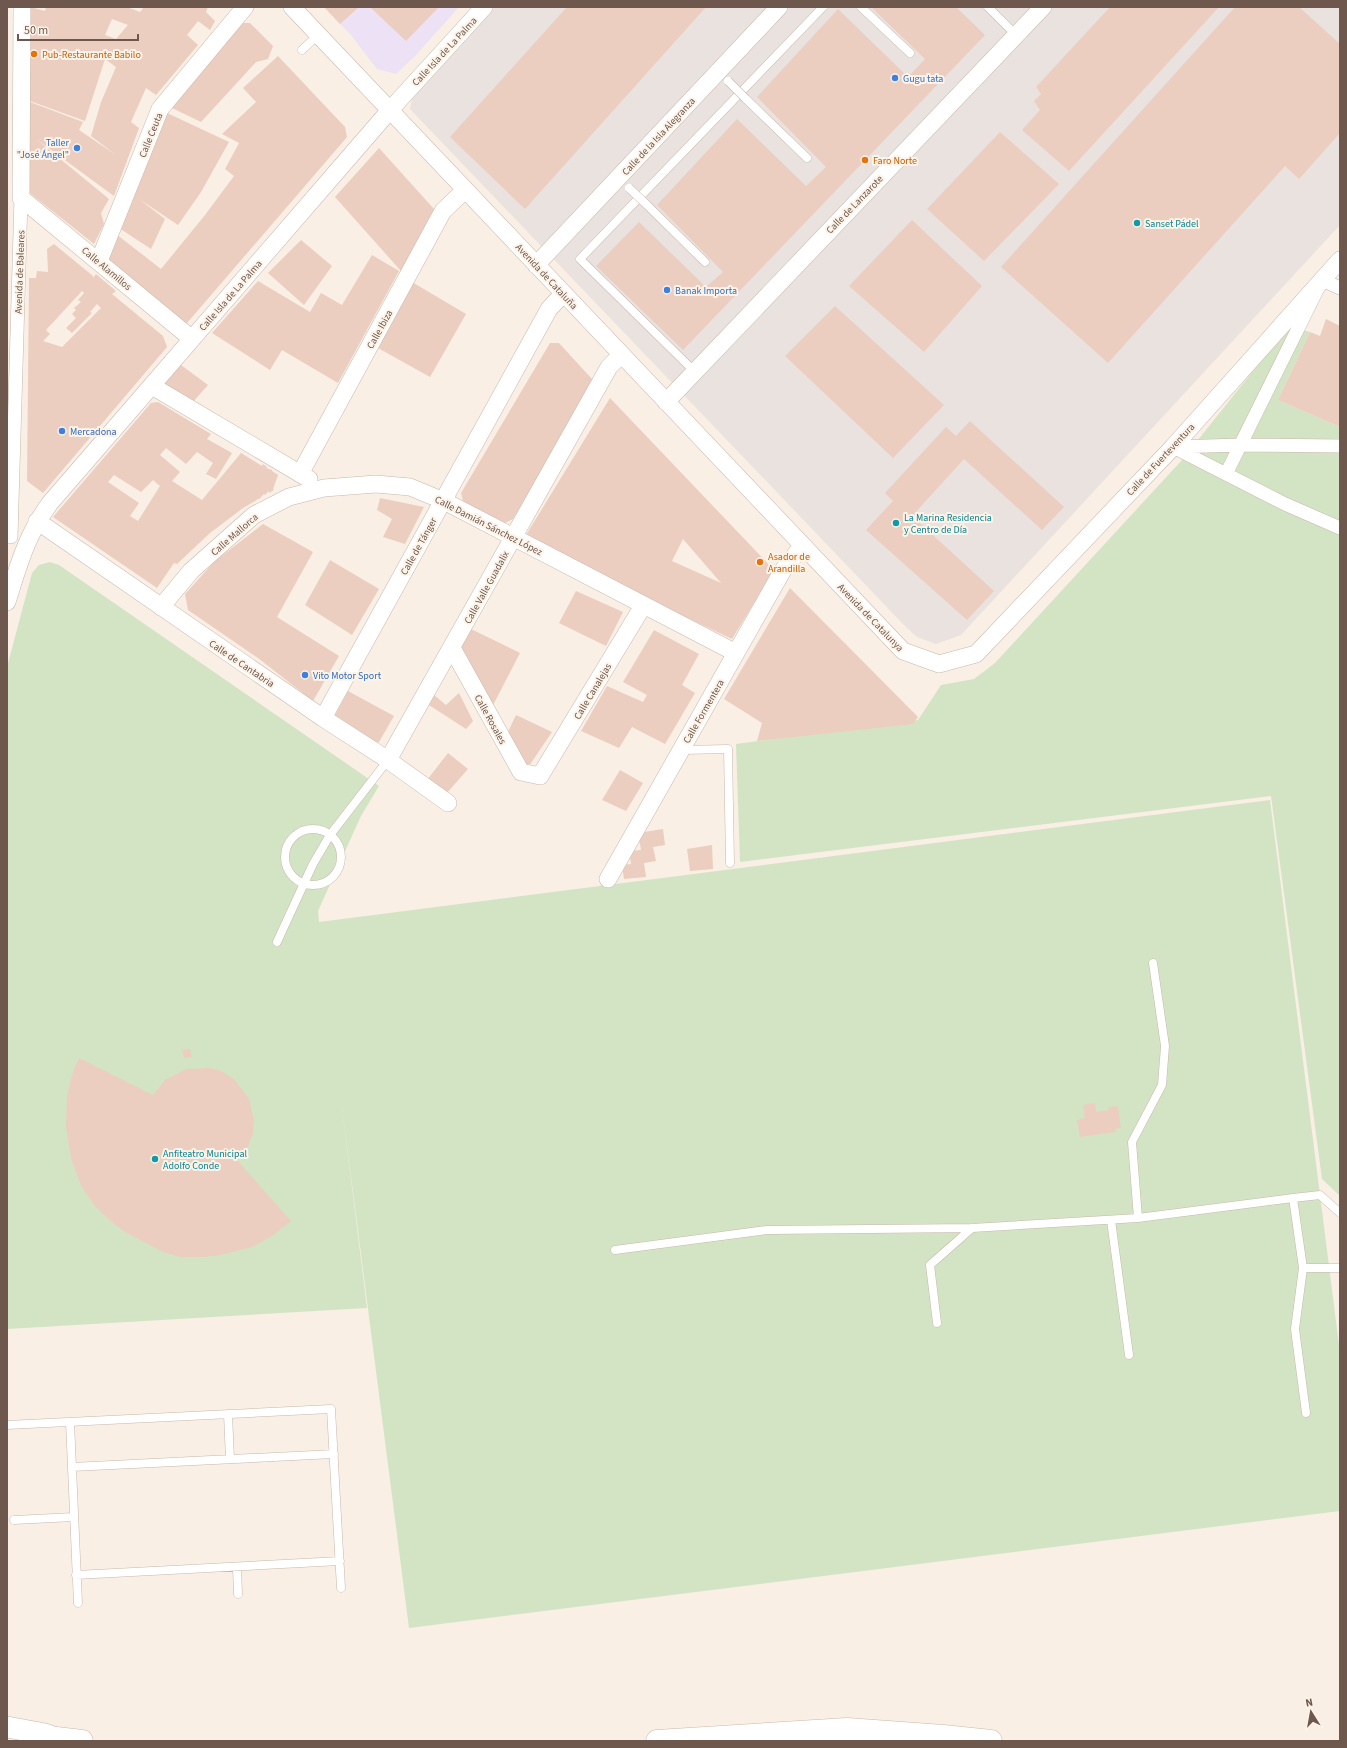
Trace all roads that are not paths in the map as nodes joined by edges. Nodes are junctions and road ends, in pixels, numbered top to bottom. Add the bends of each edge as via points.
1 (22, 7) edge
2 (245, 7) edge
3 (292, 7) edge
4 (484, 7) edge
5 (779, 7) edge
6 (823, 7) edge
7 (861, 7) edge
8 (988, 7) edge
9 (1043, 7) edge
10 (318, 35) junction
11 (1016, 35) junction
12 (302, 50) dead end
13 (910, 54) dead end
14 (723, 76) junction
15 (390, 110) junction
16 (807, 158) dead end
17 (624, 183) junction
18 (465, 190) junction
19 (21, 198) junction
20 (1340, 260) edge
21 (99, 261) junction
22 (705, 262) dead end
23 (536, 265) junction
24 (1322, 280) junction
25 (1340, 288) edge
26 (563, 294) junction
27 (192, 339) junction
28 (621, 355) junction
29 (694, 372) junction
30 (152, 386) junction
31 (666, 402) junction
32 (1240, 445) junction
33 (1340, 446) edge
34 (1173, 447) junction
35 (300, 474) junction
36 (1226, 474) junction
37 (324, 488) junction
38 (444, 501) junction
39 (37, 521) junction
40 (1340, 528) edge
41 (11, 537) dead end
42 (514, 538) junction
43 (802, 546) junction
44 (7, 602) edge
45 (643, 606) junction
46 (161, 607) junction
47 (452, 648) junction
48 (736, 653) junction
49 (976, 654) joint
50 (323, 718) junction
51 (681, 750) junction
52 (388, 760) junction
53 (540, 776) joint
54 (448, 803) dead end
55 (330, 835) junction
56 (730, 863) dead end
57 (608, 879) dead end
58 (304, 884) junction
59 (278, 942) dead end
60 (1153, 963) dead end
61 (1293, 1198) junction
62 (1340, 1213) edge
63 (1138, 1218) junction
64 (1111, 1220) junction
65 (972, 1228) junction
66 (615, 1250) dead end
67 (1303, 1268) junction
68 (1340, 1268) edge
69 (937, 1322) dead end
70 (1129, 1355) dead end
71 (1306, 1413) dead end
72 (228, 1414) junction
73 (70, 1422) junction
74 (7, 1425) edge
75 (334, 1454) junction
76 (230, 1459) junction
77 (72, 1467) junction
78 (74, 1517) junction
79 (14, 1520) dead end
80 (340, 1561) junction
81 (237, 1567) junction
82 (76, 1575) junction
83 (341, 1588) dead end
84 (238, 1594) dead end
85 (78, 1603) dead end
86 (7, 1727) edge
87 (958, 1739) edge
88 (50, 1740) edge
89 (13, 1741) edge
90 (82, 1741) edge
91 (662, 1741) edge
92 (991, 1741) edge

1 - 19 street, Avenida de Baleares
2 - 21 street, Calle Ceuta via 160,109
3 - 10 street, Avenida de Cataluña
4 - 15 street, Calle Isla de La Palma
5 - 14 street, Calle de la Isla Alegranza
6 - 29 lane via 580,259
7 - 13 lane
8 - 11 lane
9 - 11 street, Calle de Lanzarote
10 - 12 lane
10 - 15 street, Avenida de Cataluña
11 - 29 street, Calle de Lanzarote
14 - 16 lane, bridge
14 - 17 street, Calle de la Isla Alegranza
15 - 18 street, Avenida de Cataluña
15 - 27 street, Calle Isla de La Palma
17 - 22 lane, bridge
17 - 23 street, Calle de la Isla Alegranza
18 - 23 street, Avenida de Cataluña
18 - 35 street, Calle Ibiza via 443,211
19 - 21 street, Calle Alamillos
19 - 41 street, Avenida de Baleares
20 - 24 street, Calle de Fuerteventura
21 - 27 street, Calle Alamillos
23 - 26 street, Avenida de Cataluña
24 - 25 street
24 - 32 street
24 - 34 street, Calle de Fuerteventura
26 - 28 street, Avenida de Cataluña
26 - 38 street, Calle de Tánger via 549,309
27 - 30 street, Calle Isla de La Palma
28 - 31 street, Avenida de Cataluña
28 - 42 street, Calle Valle Guadalix via 609,367
29 - 31 street, Calle de Lanzarote
30 - 35 street
30 - 39 street, Calle Isla de La Palma
31 - 43 street, Avenida de Cataluña
32 - 33 street
32 - 34 street
32 - 36 street
34 - 36 street
34 - 49 street, Calle de Fuerteventura
35 - 37 street
36 - 40 street
37 - 38 street, Calle Damián Sánchez López via 376,484 410,487
37 - 46 street, Calle Mallorca via 289,497 254,515 191,571
38 - 42 street, Calle Damián Sánchez López
38 - 50 street, Calle de Tánger
39 - 44 street, Calle Isla de La Palma via 26,543
39 - 46 street, Calle de Cantabria
42 - 45 street, Calle Damián Sánchez López
42 - 47 street, Calle Valle Guadalix
43 - 48 street, Calle Formentera via 783,570
43 - 49 street, Avenida de Catalunya via 903,651 939,664
45 - 48 street, Calle Damián Sánchez López
45 - 53 street, Calle Canalejas
46 - 50 street, Calle de Cantabria
47 - 52 street, Calle Valle Guadalix
47 - 53 street, Calle Rosales via 521,772
48 - 51 street, Calle Formentera
50 - 52 street, Calle de Cantabria
51 - 56 lane via 728,748
51 - 57 street, Calle Formentera
52 - 54 street, Calle de Cantabria
52 - 55 lane
55 - 58 lane
55 - 58 lane via 341,853 340,866 336,874 322,884
55 - 58 lane via 322,830 302,831 288,844 285,854 288,870
58 - 59 lane
60 - 63 lane via 1165,1046 1162,1085 1132,1142
61 - 62 lane via 1320,1194
61 - 63 lane
61 - 67 lane
63 - 64 lane
64 - 65 lane
64 - 70 lane
65 - 66 lane via 767,1230
65 - 69 lane via 930,1265
67 - 68 lane
67 - 71 lane via 1295,1329
72 - 73 lane
72 - 75 lane via 332,1409
72 - 76 lane
73 - 74 lane
73 - 77 lane
75 - 76 lane
75 - 80 lane
76 - 77 lane
77 - 78 lane
78 - 79 lane
78 - 82 lane
80 - 81 lane
80 - 83 lane
81 - 82 lane
81 - 84 lane
82 - 85 lane
86 - 88 street via 45,1734
86 - 89 street
87 - 91 main road via 847,1729
87 - 92 main road
88 - 90 main road

